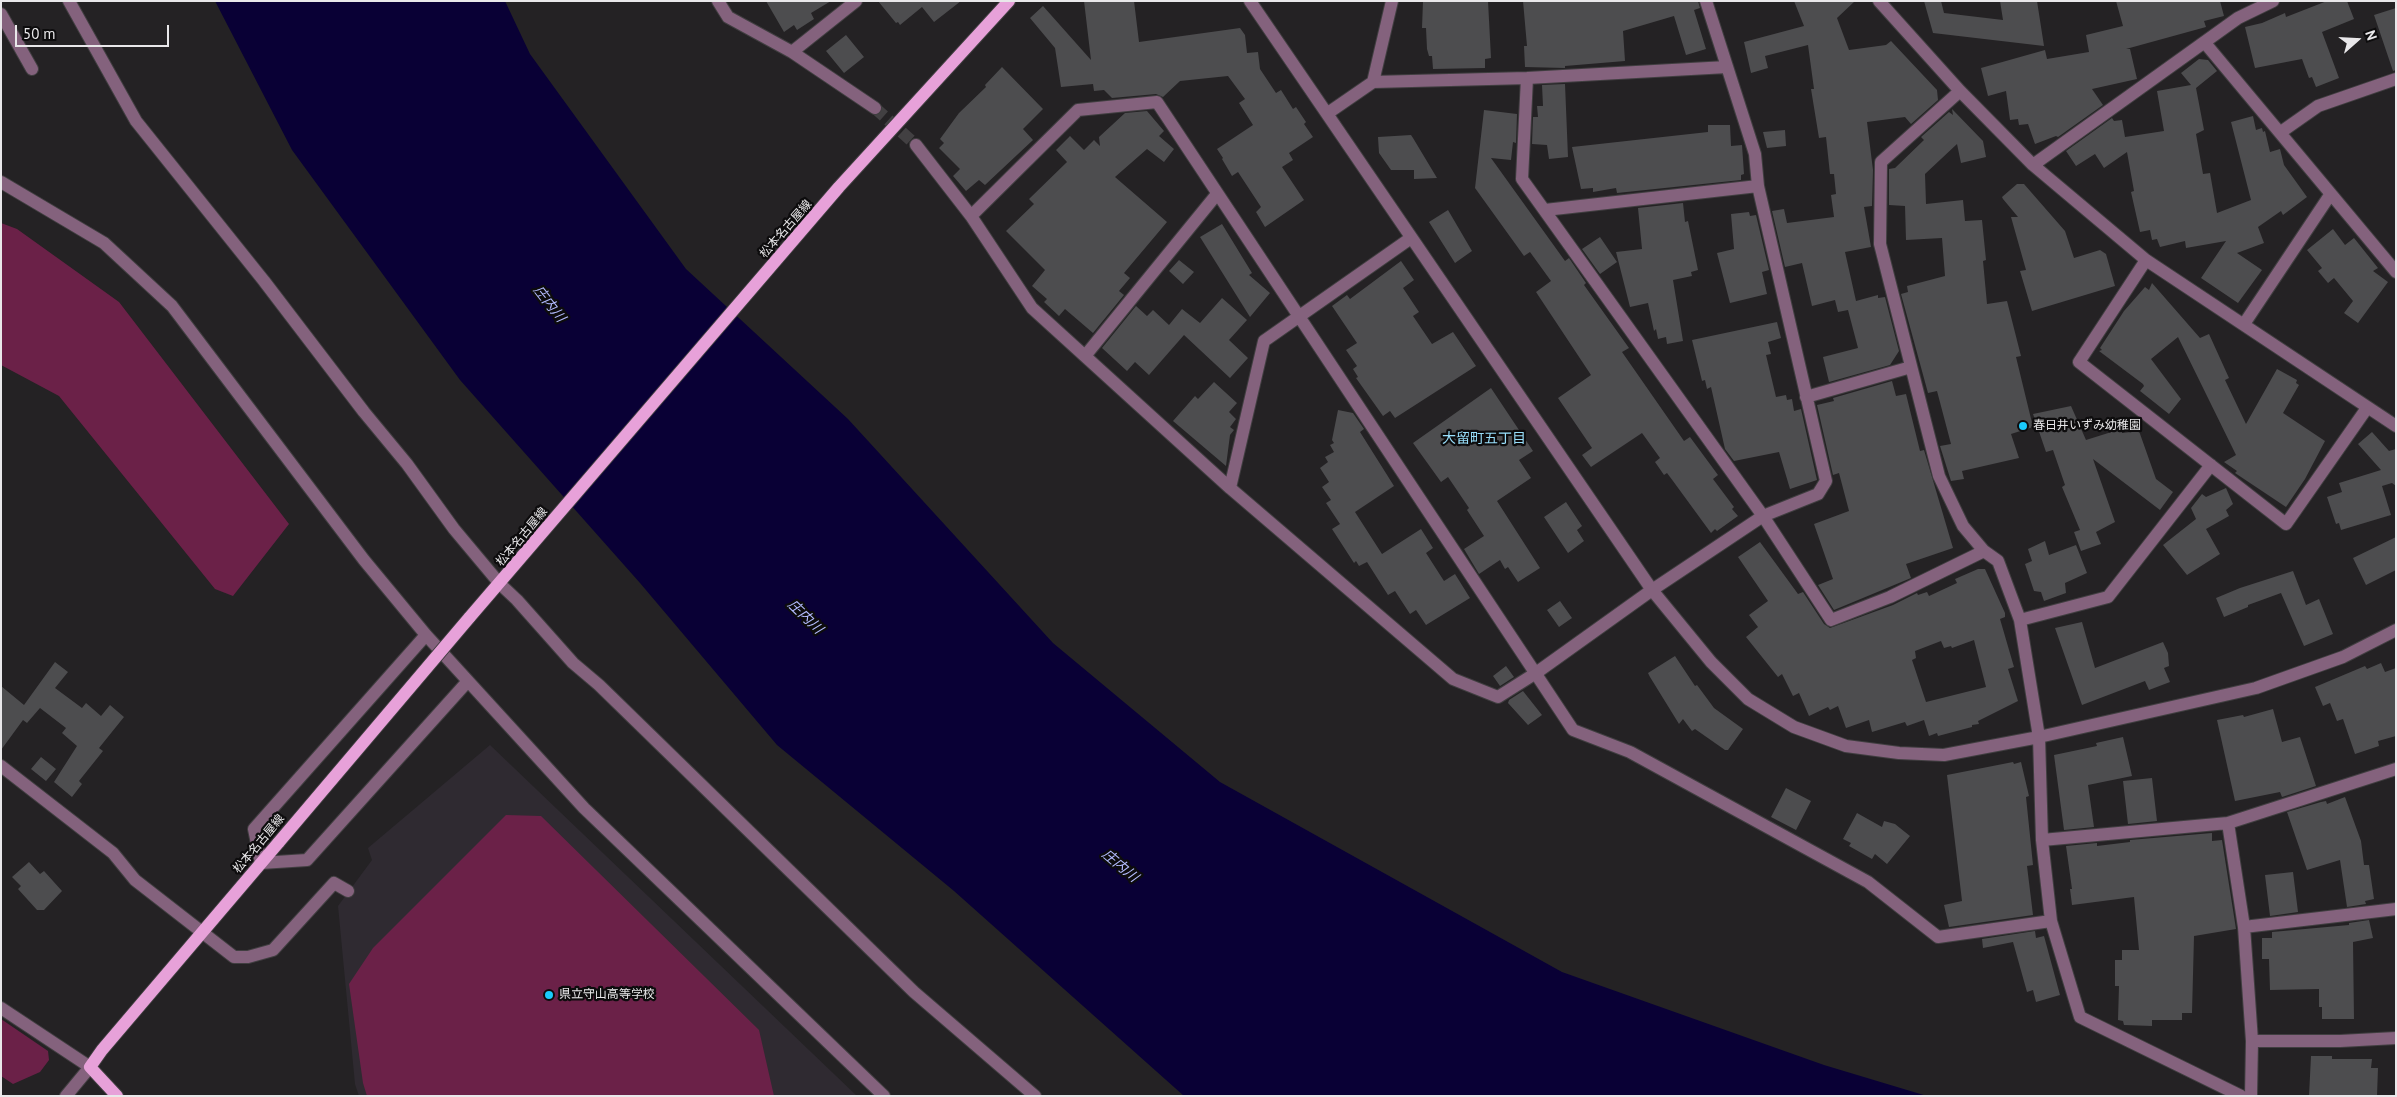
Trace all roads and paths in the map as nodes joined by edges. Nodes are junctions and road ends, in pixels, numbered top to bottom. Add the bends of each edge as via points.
1 (68, 1) edge
2 (718, 1) edge
3 (856, 1) edge
4 (1009, 1) edge
5 (1250, 1) edge
6 (1392, 1) edge
7 (1706, 1) edge
8 (1879, 1) edge
9 (2273, 1) edge
10 (1, 14) edge
11 (2205, 43) junction
12 (792, 52) junction
13 (1727, 67) junction
14 (32, 70) dead end
15 (1526, 78) junction
16 (2396, 80) edge
17 (1373, 82) junction
18 (1960, 90) junction
19 (875, 108) tunnel mouth
20 (1328, 113) junction
21 (2281, 132) junction
22 (916, 145) tunnel mouth
23 (2033, 165) junction
24 (1, 182) edge
25 (1758, 186) junction
26 (1217, 194) junction
27 (2330, 195) junction
28 (1545, 210) junction
29 (971, 216) junction
30 (1411, 238) junction
31 (2146, 260) junction
32 (2396, 272) edge
33 (1298, 315) junction
34 (2244, 324) junction
35 (1084, 356) junction
36 (1911, 367) junction
37 (1806, 397) junction
38 (2367, 408) junction
39 (2396, 426) edge
40 (2211, 465) junction
41 (1230, 488) junction
42 (1762, 516) junction
43 (1984, 551) junction
44 (500, 584) junction
45 (1652, 590) junction
46 (2020, 620) junction
47 (2396, 630) edge
48 (426, 635) junction
49 (1536, 673) junction
50 (468, 681) junction
51 (2039, 737) junction
52 (1, 766) edge
53 (2396, 769) edge
54 (2228, 823) junction
55 (2042, 840) junction
56 (261, 863) junction
57 (348, 891) dead end
58 (2396, 909) edge
59 (2050, 921) junction
60 (2244, 927) junction
61 (202, 933) junction
62 (1, 1008) edge
63 (2396, 1038) edge
64 (2252, 1041) junction
65 (90, 1068) junction
66 (66, 1096) edge
67 (117, 1096) edge
68 (884, 1096) edge
69 (1035, 1096) edge
70 (2241, 1096) edge
71 (2251, 1096) edge

1 - 44 street via 136,121
2 - 12 street via 728,17
3 - 12 street
4 - 44 main road, 松本名古屋線 via 832,196
5 - 20 street
6 - 17 street
7 - 13 street
8 - 18 street
9 - 11 street via 2238,18
10 - 14 street
11 - 21 street
11 - 23 street
12 - 19 street
13 - 15 street
13 - 25 street via 1755,154
15 - 17 street
15 - 28 street via 1522,179
16 - 21 street via 2318,106
17 - 20 street
18 - 23 street
18 - 36 street via 1881,162 1880,244
20 - 30 street
21 - 27 street
22 - 29 street
23 - 31 street
24 - 48 street via 104,243 172,306 364,560
25 - 28 street
25 - 37 street
26 - 29 street via 1157,102 1078,110
26 - 33 street
26 - 35 street
27 - 32 street
27 - 34 street
28 - 42 street
29 - 35 street via 1032,308
30 - 33 street
30 - 45 street
31 - 34 street
31 - 40 street via 2078,362
33 - 41 street via 1264,341
33 - 49 street
34 - 38 street
35 - 41 street
36 - 37 street
36 - 43 street via 1939,476 1963,526
37 - 42 street via 1826,481 1818,494
38 - 39 street
38 - 40 street via 2286,524
40 - 46 street via 2108,597
41 - 49 street via 1453,679 1498,697
42 - 43 street via 1831,620
42 - 45 street
43 - 46 street via 1998,561
44 - 56 main road, 松本名古屋線, bridge
44 - 69 street via 573,663 914,992
45 - 49 street
45 - 51 street via 1711,662 1748,699 1794,727 1846,746 1944,755
46 - 51 street
47 - 51 street via 2343,657 2256,688
48 - 50 street
48 - 56 street via 254,830
49 - 59 street via 1573,730 1630,752 1868,882 1938,937
50 - 56 street via 307,860
50 - 68 street via 584,808
51 - 55 street
52 - 61 street via 113,853 135,880
53 - 54 street
54 - 55 street
54 - 60 street
55 - 59 street
56 - 61 main road, 松本名古屋線
57 - 61 street via 334,883 272,950 248,957 234,957
58 - 60 street
59 - 70 street via 2080,1017
60 - 64 street
61 - 65 main road, 松本名古屋線
62 - 65 street
63 - 64 street
64 - 71 street
65 - 66 street
65 - 67 main road

